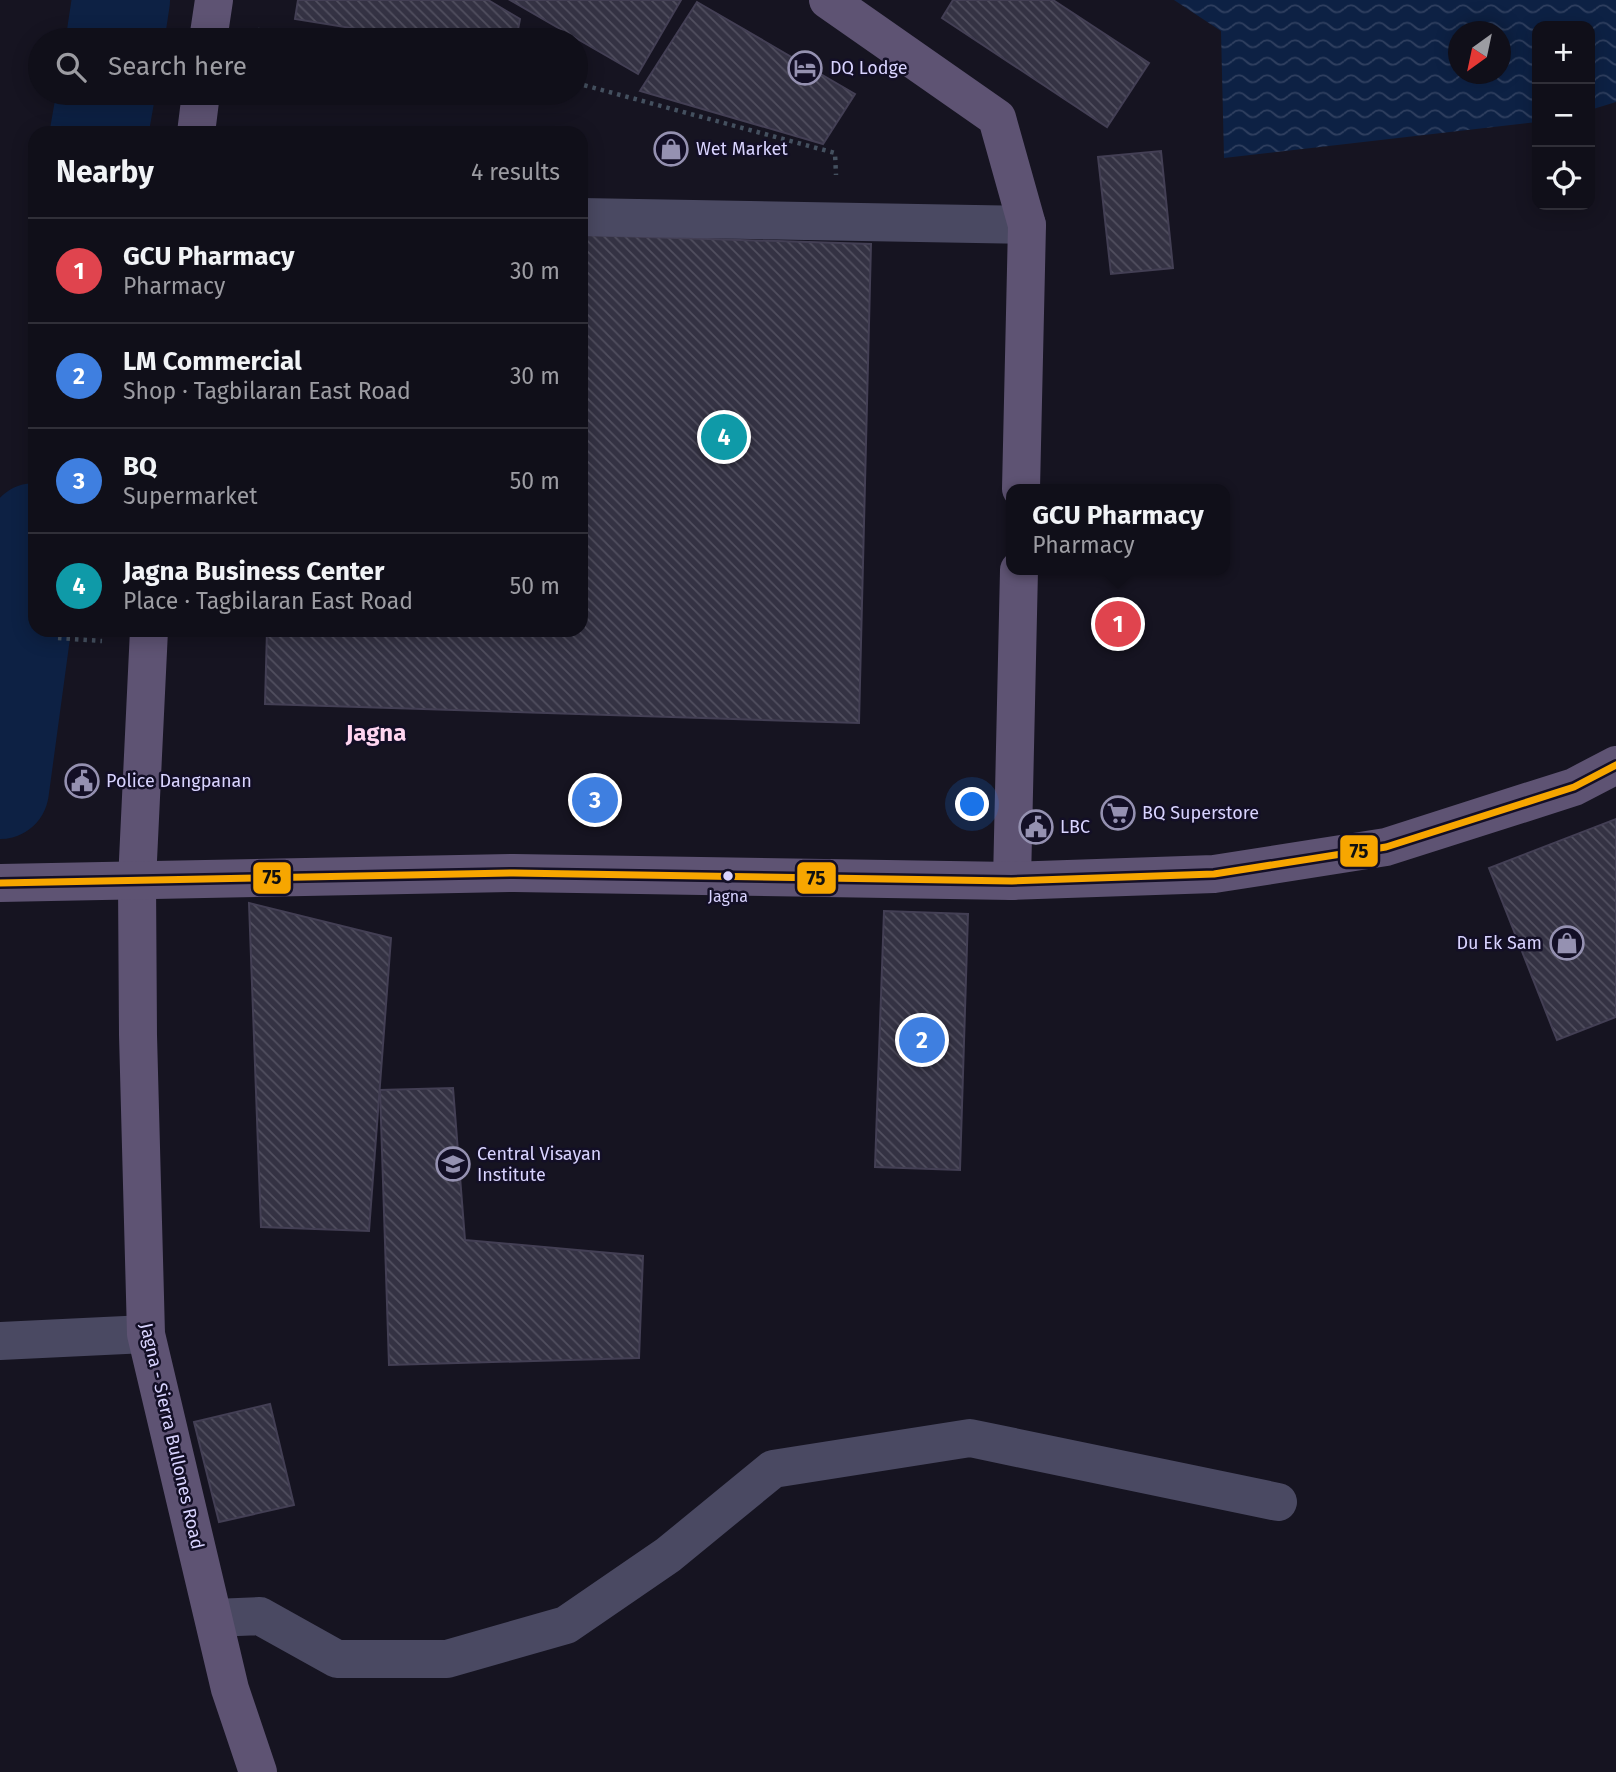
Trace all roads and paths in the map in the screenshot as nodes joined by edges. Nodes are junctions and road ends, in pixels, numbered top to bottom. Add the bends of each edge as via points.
1 (828, 0) edge
2 (211, 21) edge
3 (256, 28) edge
4 (588, 86) edge
5 (200, 105) edge
6 (197, 126) edge
7 (588, 216) edge
8 (836, 222) junction
9 (1027, 225) junction
10 (1021, 484) edge
11 (1019, 575) edge
12 (149, 637) edge
13 (1616, 765) edge
14 (138, 881) junction
15 (1012, 881) junction
16 (0, 883) edge
17 (146, 1334) junction
18 (0, 1341) edge
19 (1278, 1502) dead end
20 (214, 1618) junction
21 (258, 1772) edge

1 - 9 main road via 997,118
2 - 3 path
4 - 8 path via 835,153
5 - 6 main road
7 - 8 street
8 - 9 street
9 - 10 main road
11 - 15 main road
12 - 14 main road, Jagna - Sierra Bullones Road
13 - 15 main road via 1574,787 1387,847 1214,874
14 - 15 main road via 513,873
14 - 16 main road
14 - 17 main road, Jagna - Sierra Bullones Road
17 - 18 street
17 - 20 main road, Jagna - Sierra Bullones Road
19 - 20 street via 970,1438 773,1469 668,1555 566,1625 447,1659 337,1660 260,1616
20 - 21 main road, Jagna - Sierra Bullones Road via 230,1689

